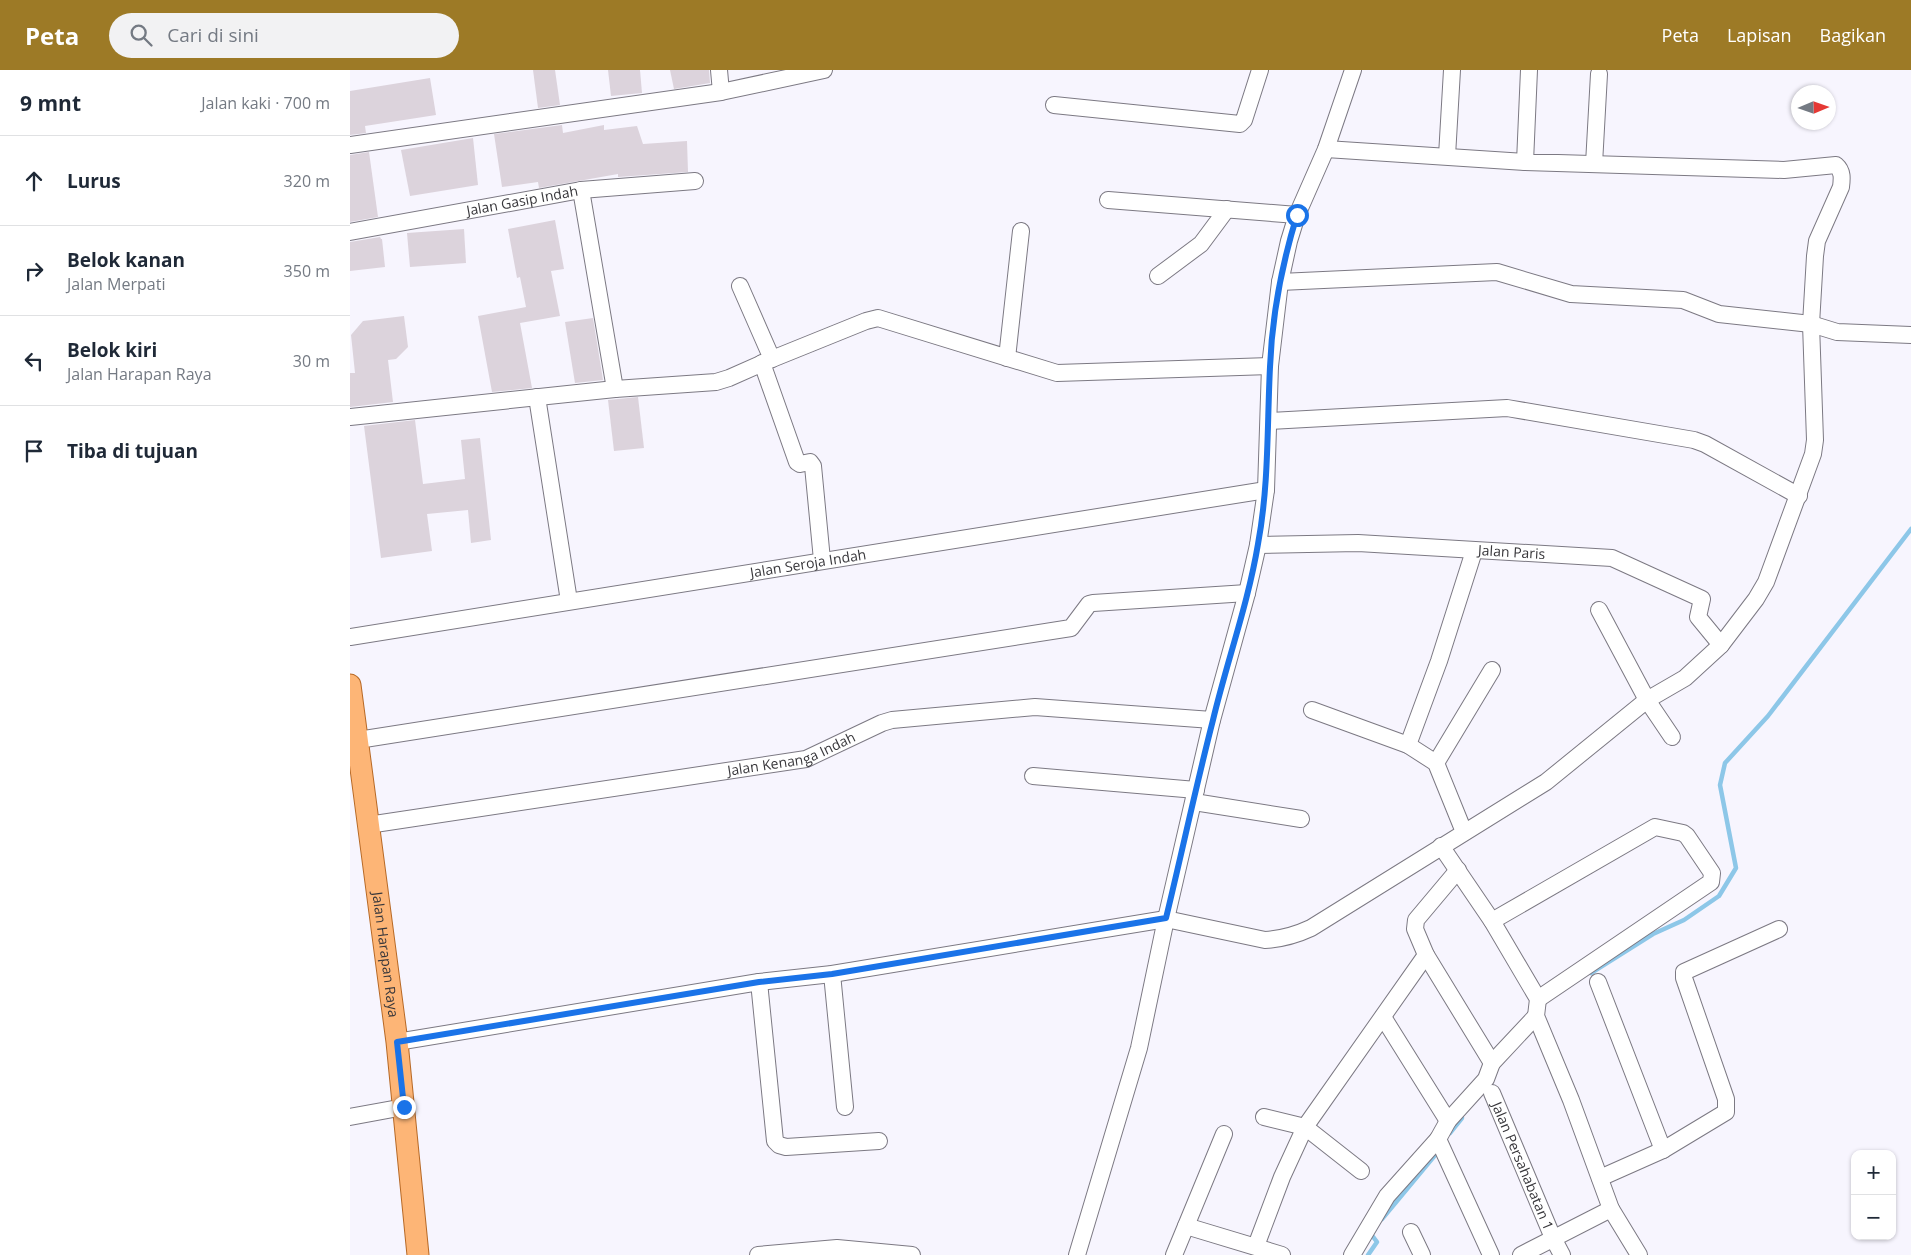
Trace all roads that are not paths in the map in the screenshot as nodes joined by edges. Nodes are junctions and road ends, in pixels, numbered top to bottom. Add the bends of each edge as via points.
1 (719, 70) edge
2 (820, 70) edge
3 (1260, 70) edge
4 (1353, 70) edge
5 (1452, 70) edge
6 (1529, 70) edge
7 (1599, 74) dead end
8 (721, 92) junction
9 (1054, 105) dead end
10 (350, 145) edge
11 (1326, 149) junction
12 (1447, 156) junction
13 (1525, 162) junction
14 (1594, 164) junction
15 (695, 182) dead end
16 (581, 190) junction
17 (1108, 200) dead end
18 (1227, 209) junction
19 (1297, 215) junction
20 (1021, 231) dead end
21 (350, 232) edge
22 (1158, 276) dead end
23 (1280, 282) junction
24 (740, 286) dead end
25 (1811, 324) junction
26 (1911, 335) edge
27 (1007, 358) junction
28 (767, 361) junction
29 (1270, 366) junction
30 (615, 389) junction
31 (537, 397) junction
32 (350, 417) edge
33 (1269, 421) junction
34 (1266, 490) junction
35 (1799, 496) junction
36 (1258, 545) junction
37 (1474, 551) junction
38 (822, 560) junction
39 (1247, 593) junction
40 (568, 601) junction
41 (1599, 610) dead end
42 (350, 637) edge
43 (1721, 645) junction
44 (1492, 670) dead end
45 (350, 685) edge
46 (1647, 700) junction
47 (351, 708) edge
48 (1312, 710) dead end
49 (1212, 720) junction
50 (1672, 737) dead end
51 (358, 740) junction
52 (1408, 745) junction
53 (1436, 763) junction
54 (1033, 776) dead end
55 (1195, 796) junction
56 (1301, 819) dead end
57 (368, 825) junction
58 (1464, 832) junction
59 (1441, 846) junction
60 (1458, 870) junction
61 (1166, 918) junction
62 (1492, 922) junction
63 (1779, 929) dead end
64 (1426, 955) junction
65 (832, 974) junction
66 (759, 982) junction
67 (1598, 982) dead end
68 (1538, 1000) junction
69 (1536, 1016) junction
70 (1383, 1017) junction
71 (397, 1042) junction
72 (1492, 1063) junction
73 (1492, 1093) dead end
74 (404, 1107) junction
75 (845, 1107) dead end
76 (350, 1117) edge
77 (1264, 1118) dead end
78 (1448, 1121) junction
79 (1305, 1127) junction
80 (1224, 1134) dead end
81 (1438, 1138) junction
82 (879, 1142) dead end
83 (1663, 1150) junction
84 (1361, 1171) dead end
85 (1600, 1178) junction
86 (1611, 1209) junction
87 (1186, 1226) junction
88 (1411, 1232) dead end
89 (1553, 1238) junction
90 (1256, 1246) junction
91 (418, 1255) edge
92 (758, 1255) edge
93 (912, 1255) edge
94 (1077, 1255) edge
95 (1174, 1255) edge
96 (1282, 1255) edge
97 (1352, 1255) edge
98 (1422, 1255) edge
99 (1491, 1255) edge
100 (1521, 1255) edge
101 (1562, 1255) edge
102 (1638, 1255) edge

1 - 8 street
2 - 8 street
3 - 9 street via 1240,124
4 - 11 street
5 - 12 street
6 - 13 street
7 - 14 street
8 - 10 street
11 - 12 street
11 - 19 street
12 - 13 street
13 - 14 street
14 - 25 street via 1784,170 1840,168 1841,187 1817,241
15 - 16 street, Jalan Gasip Indah
16 - 21 street, Jalan Gasip Indah
16 - 30 street
17 - 18 street
18 - 19 street
18 - 22 street via 1201,244
19 - 23 street
20 - 27 street
23 - 25 street via 1493,272 1572,294 1683,300 1719,314
23 - 29 street
24 - 28 street
25 - 26 street via 1843,333
25 - 35 street via 1814,448
27 - 28 street via 878,318
27 - 29 street via 1064,374
28 - 30 street via 716,382
28 - 38 street via 797,462 810,462 813,466
29 - 33 street
30 - 31 street
31 - 32 street
31 - 40 street
33 - 34 street
33 - 35 street via 1511,408 1694,440
34 - 36 street
34 - 38 street, Jalan Seroja Indah
35 - 43 street via 1766,582
36 - 37 street, Jalan Paris via 1358,544
36 - 39 street
37 - 43 street, Jalan Paris via 1615,558 1702,598 1698,618
37 - 52 street
38 - 40 street, Jalan Seroja Indah
39 - 49 street
39 - 51 street via 1091,603 1071,628
40 - 42 street, Jalan Seroja Indah
41 - 46 street
43 - 46 street via 1685,678
44 - 53 street
45 - 47 main road, Jalan Harapan Raya
46 - 50 street
46 - 58 street via 1554,777
47 - 51 main road, Jalan Harapan Raya
48 - 52 street
49 - 55 street
49 - 57 street, Jalan Kenanga Indah via 1035,707 892,720 806,759
51 - 57 main road, Jalan Harapan Raya
52 - 53 street
53 - 58 street
54 - 55 street
55 - 56 street
55 - 61 street
57 - 71 main road, Jalan Harapan Raya
58 - 59 street
59 - 60 street
59 - 61 street via 1311,928 1280,939 1254,939
60 - 62 street
60 - 64 street via 1416,920 1415,929
61 - 65 street
61 - 94 street via 1139,1048
62 - 68 street
62 - 68 street via 1655,827 1687,836 1712,873 1711,882
63 - 83 street via 1684,972 1727,1108 1726,1112
64 - 70 street
64 - 72 street
65 - 66 street
65 - 75 street
66 - 71 street
66 - 82 street via 775,1141 786,1147
67 - 83 street
68 - 69 street
69 - 72 street
69 - 85 street
70 - 78 street
70 - 79 street
71 - 74 main road, Jalan Harapan Raya
72 - 78 street via 1486,1079
73 - 89 street, Jalan Persahabatan 1
74 - 76 street
74 - 91 main road, Jalan Harapan Raya
77 - 79 street
78 - 81 street
79 - 84 street
79 - 90 street
80 - 87 street
81 - 97 street via 1387,1196
81 - 99 street
83 - 85 street
85 - 86 street
86 - 89 street
86 - 102 street
87 - 90 street
87 - 95 street
88 - 98 street
89 - 100 street
89 - 101 street, Jalan Persahabatan 1
90 - 96 street
92 - 93 street via 837,1248

